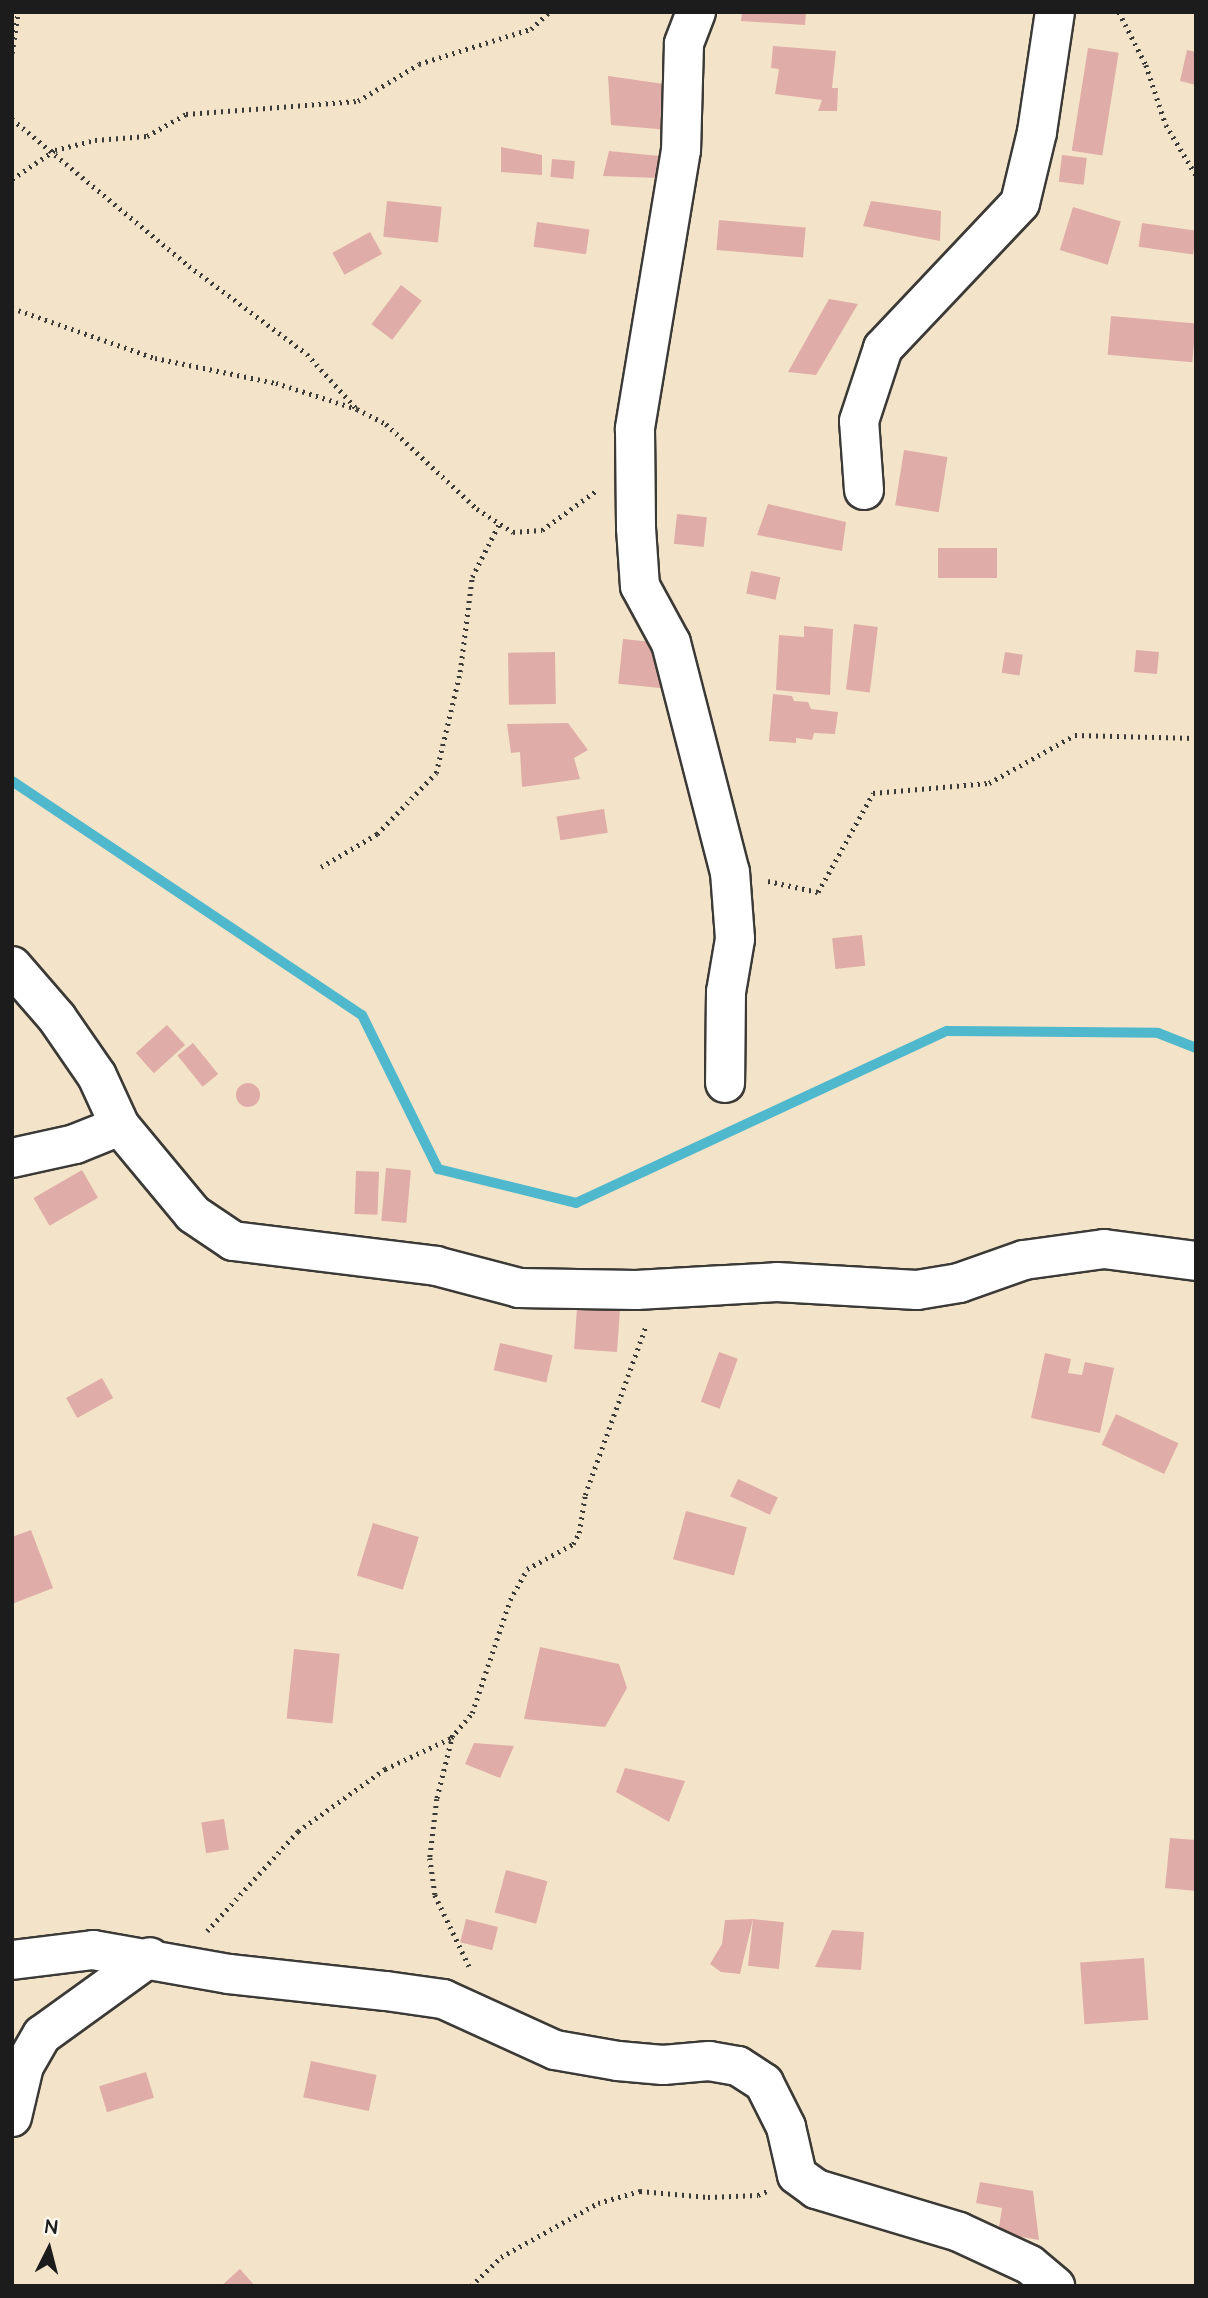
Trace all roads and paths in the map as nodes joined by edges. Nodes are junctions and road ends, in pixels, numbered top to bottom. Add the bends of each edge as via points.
1 (18, 12) edge
2 (549, 12) edge
3 (696, 12) edge
4 (1055, 12) edge
5 (1119, 12) edge
6 (12, 53) edge
7 (12, 119) edge
8 (55, 150) junction
9 (1196, 175) edge
10 (12, 179) edge
11 (12, 308) edge
12 (357, 409) junction
13 (601, 487) dead end
14 (864, 490) dead end
15 (500, 524) junction
16 (1196, 738) edge
17 (321, 867) dead end
18 (730, 872) junction
19 (12, 966) edge
20 (725, 1083) dead end
21 (120, 1126) junction
22 (12, 1158) edge
23 (1196, 1261) edge
24 (657, 1289) junction
25 (453, 1734) junction
26 (156, 1958) junction
27 (12, 1961) edge
28 (475, 1978) dead end
29 (12, 2117) edge
30 (797, 2175) junction
31 (471, 2286) edge
32 (1055, 2286) edge

1 - 6 path
2 - 8 path via 531,29 419,64 358,101 187,114 147,136 95,140
3 - 18 street via 684,44 681,150 635,429 636,528 640,586 671,643
4 - 14 street via 1037,132 1020,203 883,348 859,421
5 - 9 path via 1146,65 1166,125
7 - 8 path
8 - 10 path
8 - 12 path via 189,266 307,354
11 - 12 path via 155,358 276,383
12 - 15 path via 386,424 434,472
13 - 15 path via 542,530 513,532
15 - 17 path via 472,577 460,672 436,773 377,834
16 - 18 path via 1075,735 989,783 873,793 818,892
18 - 20 street via 735,939 726,992
19 - 21 street via 57,1018 97,1076
21 - 22 street via 75,1144
21 - 24 street via 193,1214 233,1241 436,1266 519,1288
23 - 24 street via 1104,1249 1024,1260 959,1283 917,1290 777,1282
24 - 25 path via 630,1378 585,1495 579,1533 573,1544 527,1569 510,1600 472,1713
25 - 26 path via 385,1769 298,1831 202,1938
25 - 28 path via 437,1799 430,1857 435,1895
26 - 27 street via 93,1950
26 - 29 street via 42,2035 24,2066
26 - 30 street via 229,1974 443,1999 555,2050 663,2065 709,2061 738,2066 764,2083 786,2127
30 - 31 path via 758,2195 708,2197 640,2191 598,2203 501,2257
30 - 32 street via 816,2189 959,2232 1030,2265

